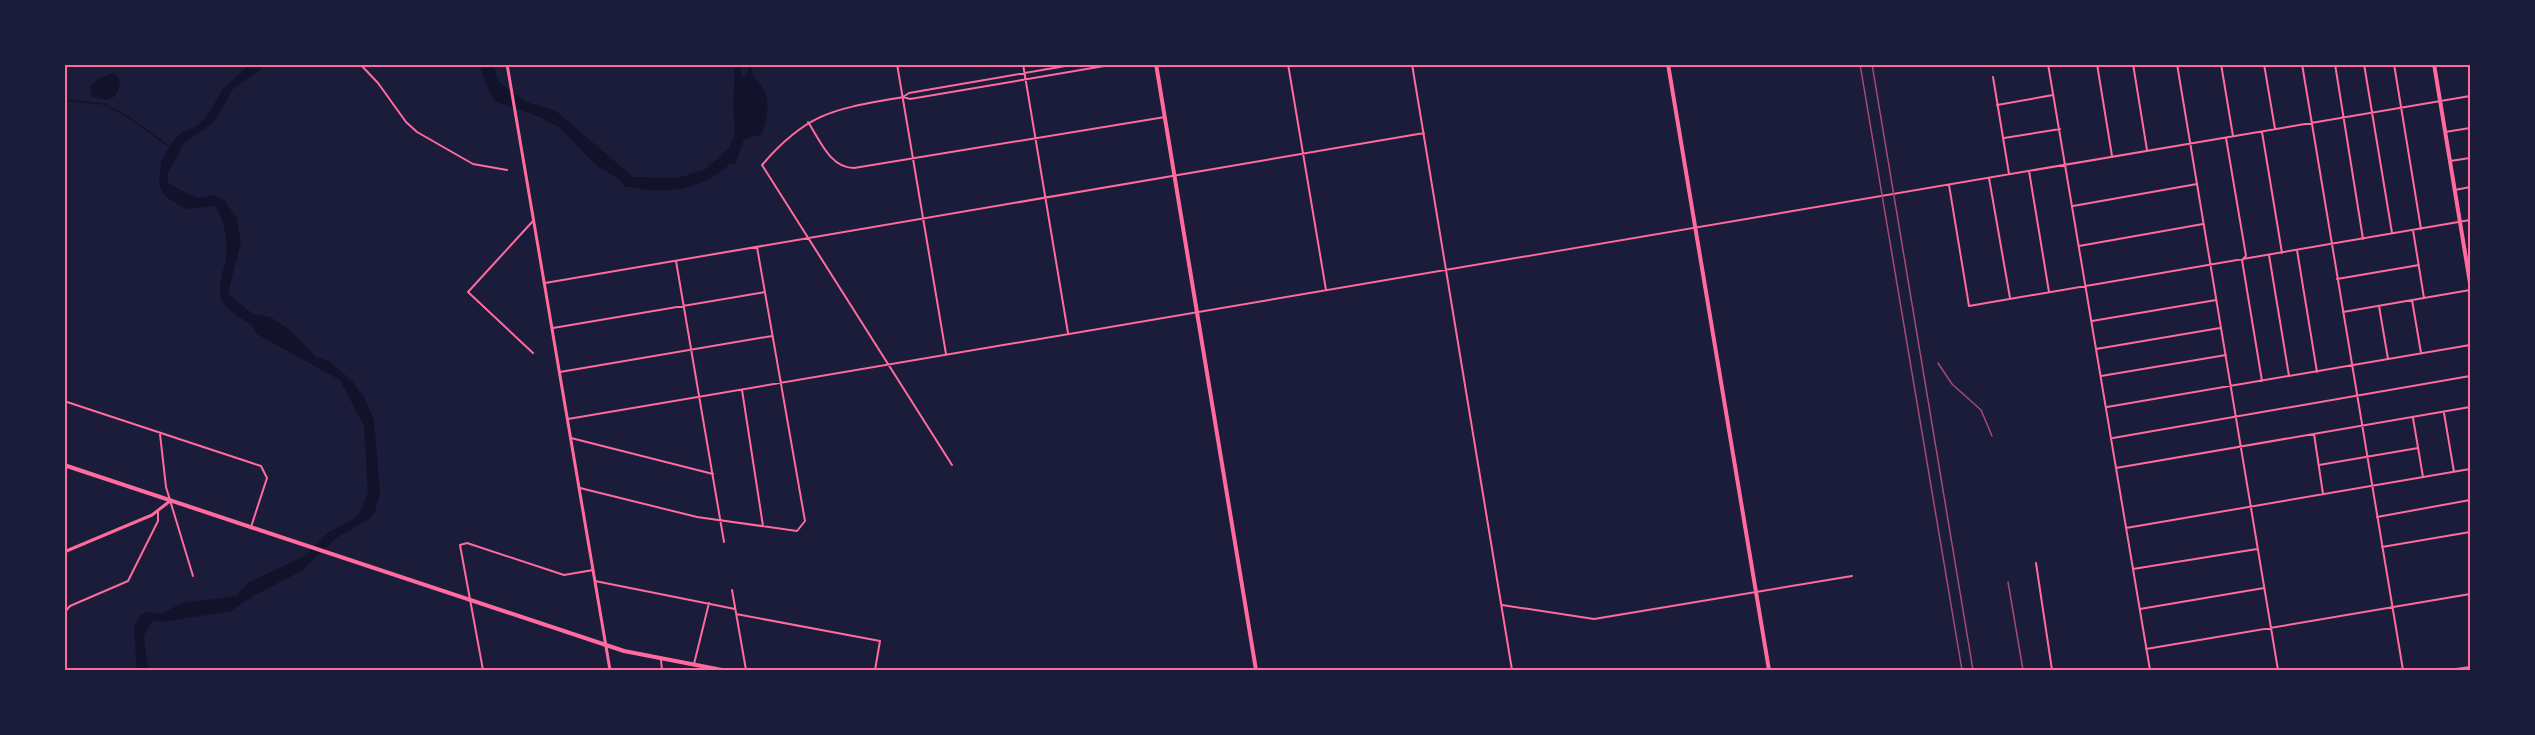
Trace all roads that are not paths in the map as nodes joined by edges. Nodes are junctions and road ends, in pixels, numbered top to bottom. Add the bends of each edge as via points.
1 (360, 64) edge
2 (507, 64) edge
3 (897, 64) edge
4 (1023, 64) edge
5 (1077, 64) edge
6 (1116, 64) edge
7 (1156, 64) edge
8 (1288, 64) edge
9 (1412, 64) edge
10 (1668, 64) edge
11 (2048, 64) edge
12 (2097, 64) edge
13 (2133, 64) edge
14 (2177, 64) edge
15 (2221, 64) edge
16 (2264, 64) edge
17 (2302, 64) edge
18 (2335, 64) edge
19 (2364, 64) edge
20 (2394, 64) edge
21 (2434, 64) edge
22 (1024, 74) junction
23 (1993, 77) dead end
24 (1025, 80) junction
25 (2053, 96) junction
26 (2470, 96) edge
27 (903, 97) junction
28 (2440, 101) junction
29 (1997, 105) junction
30 (2401, 107) junction
31 (2372, 113) junction
32 (1165, 117) junction
33 (2344, 117) junction
34 (808, 122) junction
35 (2311, 123) junction
36 (2470, 128) edge
37 (2060, 129) junction
38 (2275, 129) junction
39 (2262, 132) junction
40 (2445, 132) junction
41 (1424, 133) junction
42 (2233, 136) junction
43 (1036, 138) junction
44 (2004, 138) junction
45 (2226, 138) junction
46 (2190, 143) junction
47 (2147, 150) junction
48 (1303, 154) junction
49 (2112, 156) junction
50 (2470, 158) edge
51 (912, 159) junction
52 (2450, 161) junction
53 (2066, 165) junction
54 (507, 170) dead end
55 (2029, 171) junction
56 (2009, 174) junction
57 (1175, 176) junction
58 (1989, 178) junction
59 (2197, 184) junction
60 (1949, 185) junction
61 (2470, 187) edge
62 (2455, 190) junction
63 (1046, 198) junction
64 (2073, 206) junction
65 (923, 219) junction
66 (2470, 220) edge
67 (534, 221) junction
68 (2460, 222) junction
69 (2203, 224) junction
70 (1695, 228) junction
71 (2421, 229) junction
72 (2413, 230) junction
73 (2392, 233) junction
74 (808, 238) junction
75 (2363, 239) junction
76 (2331, 244) junction
77 (2079, 246) junction
78 (757, 247) junction
79 (2297, 250) junction
80 (2282, 253) junction
81 (2269, 255) junction
82 (2242, 260) junction
83 (676, 261) junction
84 (2210, 264) junction
85 (2419, 265) junction
86 (1446, 270) junction
87 (2337, 279) junction
88 (545, 283) junction
89 (2470, 283) edge
90 (2085, 286) junction
91 (1326, 290) junction
92 (2470, 290) edge
93 (765, 292) junction
94 (2049, 292) junction
95 (2010, 298) junction
96 (2424, 298) junction
97 (2216, 300) junction
98 (2412, 300) junction
99 (684, 305) junction
100 (2379, 306) junction
101 (1197, 312) junction
102 (2343, 312) junction
103 (2091, 321) junction
104 (553, 328) junction
105 (2220, 328) junction
106 (1068, 333) junction
107 (772, 336) junction
108 (2470, 345) edge
109 (2096, 349) junction
110 (691, 350) junction
111 (533, 353) dead end
112 (2421, 353) junction
113 (946, 354) junction
114 (2226, 355) junction
115 (2388, 359) junction
116 (889, 365) junction
117 (2351, 366) junction
118 (560, 372) junction
119 (2317, 372) junction
120 (2100, 376) junction
121 (2289, 376) junction
122 (2470, 376) edge
123 (2262, 381) junction
124 (781, 383) junction
125 (2231, 387) junction
126 (742, 390) junction
127 (2356, 396) junction
128 (699, 398) junction
129 (64, 400) edge
130 (2106, 407) junction
131 (2470, 407) edge
132 (2444, 412) junction
133 (2235, 417) junction
134 (2413, 418) junction
135 (568, 419) junction
136 (2361, 426) junction
137 (160, 432) junction
138 (2314, 434) junction
139 (572, 438) junction
140 (2111, 438) junction
141 (2241, 447) junction
142 (2418, 448) junction
143 (2367, 456) junction
144 (65, 465) edge
145 (952, 465) dead end
146 (2319, 465) junction
147 (2116, 468) junction
148 (2470, 469) edge
149 (2454, 472) junction
150 (712, 474) junction
151 (2423, 478) junction
152 (2372, 487) junction
153 (580, 488) junction
154 (2324, 495) junction
155 (2470, 500) edge
156 (170, 501) junction
157 (2250, 507) junction
158 (159, 510) junction
159 (2377, 517) junction
160 (721, 521) junction
161 (763, 525) junction
162 (251, 527) junction
163 (2126, 528) junction
164 (2470, 532) edge
165 (724, 542) dead end
166 (2382, 547) junction
167 (2257, 549) junction
168 (64, 552) edge
169 (2036, 563) dead end
170 (2133, 569) junction
171 (593, 570) junction
172 (193, 576) dead end
173 (1852, 576) dead end
174 (595, 581) junction
175 (2264, 588) junction
176 (732, 590) dead end
177 (1755, 591) junction
178 (2470, 594) edge
179 (468, 598) junction
180 (709, 603) junction
181 (1502, 604) junction
182 (2392, 608) junction
183 (735, 609) junction
184 (2140, 609) junction
185 (64, 613) edge
186 (736, 614) junction
187 (2271, 628) junction
188 (606, 644) junction
189 (2146, 649) junction
190 (661, 660) junction
191 (694, 665) junction
192 (2470, 667) edge
193 (701, 668) edge
194 (483, 670) edge
195 (610, 670) edge
196 (662, 670) edge
197 (722, 670) edge
198 (746, 670) edge
199 (875, 670) edge
200 (1256, 670) edge
201 (1512, 670) edge
202 (1769, 670) edge
203 (2052, 670) edge
204 (2150, 670) edge
205 (2278, 670) edge
206 (2403, 670) edge
207 (2449, 670) edge

1 - 54 street via 417,132 473,164
2 - 67 street
3 - 27 street
4 - 22 street
5 - 22 street
6 - 24 street
7 - 32 main road
8 - 48 street
9 - 41 street
10 - 70 main road
11 - 25 street
12 - 49 street
13 - 47 street
14 - 46 street
15 - 42 street
16 - 38 street
17 - 35 street
18 - 33 street
19 - 31 street
20 - 30 street
21 - 28 main road
22 - 24 street
22 - 27 street
23 - 29 street
24 - 27 street
24 - 43 street
25 - 29 street
25 - 37 street
26 - 28 street
27 - 34 street via 840,108
27 - 51 street
28 - 30 street
28 - 40 main road
29 - 44 street
30 - 31 street
30 - 71 street
31 - 33 street
31 - 73 street
32 - 43 street
32 - 57 main road
33 - 35 street
33 - 75 street
34 - 51 street via 834,162 846,168
34 - 74 street via 791,133 762,165
35 - 38 street
35 - 76 street
36 - 40 street
37 - 44 street
37 - 53 street
38 - 39 street
39 - 42 street
39 - 80 street
40 - 52 main road
41 - 48 street
41 - 86 street
42 - 45 street
43 - 51 street
43 - 63 street
44 - 56 street
45 - 46 street
45 - 82 street via 2246,256
46 - 47 street
46 - 59 street
47 - 49 street
48 - 57 street
48 - 91 street
49 - 53 street
50 - 52 street
51 - 65 street
52 - 62 main road
53 - 55 street
53 - 64 street
55 - 56 street
55 - 94 street
56 - 58 street
57 - 63 street
57 - 101 main road
58 - 60 street
58 - 95 street
59 - 64 street
59 - 69 street
60 - 70 street
60 - 95 street via 1969,306
61 - 62 street
62 - 68 main road
63 - 65 street
63 - 106 street
64 - 77 street
65 - 74 street
65 - 113 street
66 - 68 street
67 - 88 street
67 - 111 street via 468,292
68 - 71 street
68 - 89 main road
69 - 77 street
69 - 84 street
70 - 86 street
70 - 177 main road
71 - 72 street
72 - 73 street
72 - 85 street
73 - 75 street
74 - 78 street
74 - 116 street
75 - 76 street
76 - 79 street
76 - 87 street
77 - 90 street
78 - 83 street
78 - 93 street
79 - 80 street
79 - 119 street
80 - 81 street
81 - 82 street
81 - 121 street
82 - 84 street
82 - 123 street
83 - 88 street
83 - 99 street
84 - 90 street
84 - 97 street
85 - 87 street
85 - 96 street
86 - 91 street
86 - 181 street
87 - 102 street
88 - 104 street
90 - 94 street
90 - 103 street
91 - 101 street
92 - 96 street
93 - 99 street
93 - 107 street
94 - 95 street
96 - 98 street
97 - 103 street
97 - 105 street
98 - 100 street
98 - 112 street
99 - 104 street
99 - 110 street
100 - 102 street
100 - 115 street
101 - 106 street
101 - 200 main road
102 - 117 street
103 - 109 street
104 - 118 street
105 - 109 street
105 - 114 street
106 - 113 street
107 - 110 street
107 - 124 street
108 - 112 street
109 - 120 street
110 - 118 street
110 - 128 street
112 - 115 street
113 - 116 street
114 - 120 street
114 - 125 street
115 - 117 street
116 - 124 street
116 - 145 street
117 - 119 street
117 - 127 street
118 - 135 street
119 - 121 street
120 - 130 street
121 - 123 street
122 - 127 street
123 - 125 street
124 - 126 street
124 - 161 street via 805,521 797,531
125 - 130 street
125 - 133 street
126 - 128 street
126 - 161 street
127 - 133 street
127 - 136 street
128 - 135 street
128 - 150 street
129 - 137 street
130 - 140 street
131 - 132 street
132 - 134 street
132 - 149 street
133 - 140 street
133 - 141 street
134 - 136 street
134 - 142 street
135 - 139 street
136 - 138 street
136 - 143 street
137 - 156 street
137 - 162 street via 263,468 267,478
138 - 141 street
138 - 146 street
139 - 150 street
139 - 153 street
140 - 147 street
141 - 147 street
141 - 157 street
142 - 143 street
142 - 151 street
143 - 146 street
143 - 152 street
144 - 156 main road
146 - 154 street
147 - 163 street
148 - 149 street
149 - 151 street
150 - 160 street
151 - 152 street
152 - 154 street
152 - 159 street
153 - 160 street
153 - 171 street
154 - 157 street
155 - 159 street
156 - 158 street
156 - 162 main road
156 - 172 street
157 - 163 street
157 - 167 street
158 - 168 street
158 - 185 street via 158,521 128,581 70,606
159 - 166 street
160 - 161 street
160 - 165 street
162 - 179 main road
163 - 170 street
164 - 166 street
166 - 182 street
167 - 170 street
167 - 175 street
169 - 203 street
170 - 184 street
171 - 174 street
171 - 179 street via 564,575 467,543 460,545
173 - 177 street
174 - 180 street
174 - 188 street
175 - 184 street
175 - 187 street
176 - 183 street
177 - 181 street via 1594,619
177 - 202 main road
178 - 182 street
179 - 188 main road
179 - 194 street
180 - 183 street
180 - 191 street
181 - 201 street
182 - 187 street
182 - 206 street
183 - 186 street
184 - 189 street
186 - 198 street
186 - 199 street via 880,641
187 - 189 street
187 - 205 street
188 - 190 main road
188 - 195 street
189 - 204 street
190 - 191 main road
190 - 196 street
191 - 193 main road
192 - 207 street
193 - 197 main road

